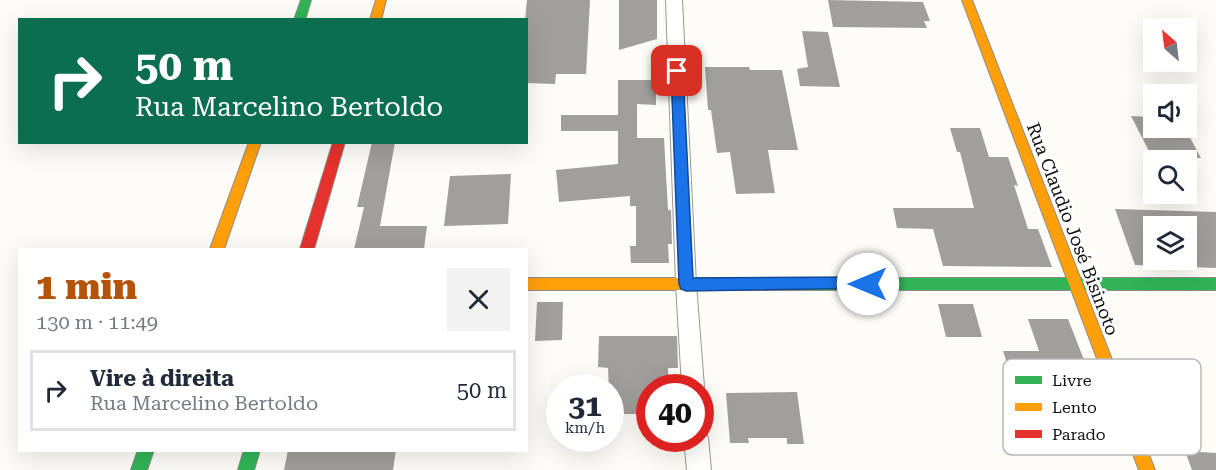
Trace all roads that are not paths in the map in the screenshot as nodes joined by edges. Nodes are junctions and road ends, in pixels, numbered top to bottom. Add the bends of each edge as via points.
1 (306, 0) edge
2 (381, 0) edge
3 (674, 0) edge
4 (967, 0) edge
5 (300, 18) edge
6 (376, 18) edge
7 (254, 144) edge
8 (338, 144) edge
9 (217, 248) edge
10 (307, 248) edge
11 (1074, 283) junction
12 (528, 284) edge
13 (686, 284) junction
14 (1216, 284) edge
15 (1104, 359) edge
16 (692, 374) edge
17 (145, 452) edge
18 (251, 452) edge
19 (697, 452) edge
20 (1141, 455) edge
21 (139, 470) edge
22 (246, 470) edge
23 (699, 470) edge
24 (1147, 470) edge

1 - 5 street
2 - 6 street
3 - 13 street
4 - 11 street, Rua Claudio José Bisinoto
7 - 9 street
8 - 10 street
11 - 13 street
11 - 14 street
11 - 15 street, Rua Claudio José Bisinoto
12 - 13 street
13 - 16 street
17 - 21 street
18 - 22 street
19 - 23 street
20 - 24 street, Rua Claudio José Bisinoto

